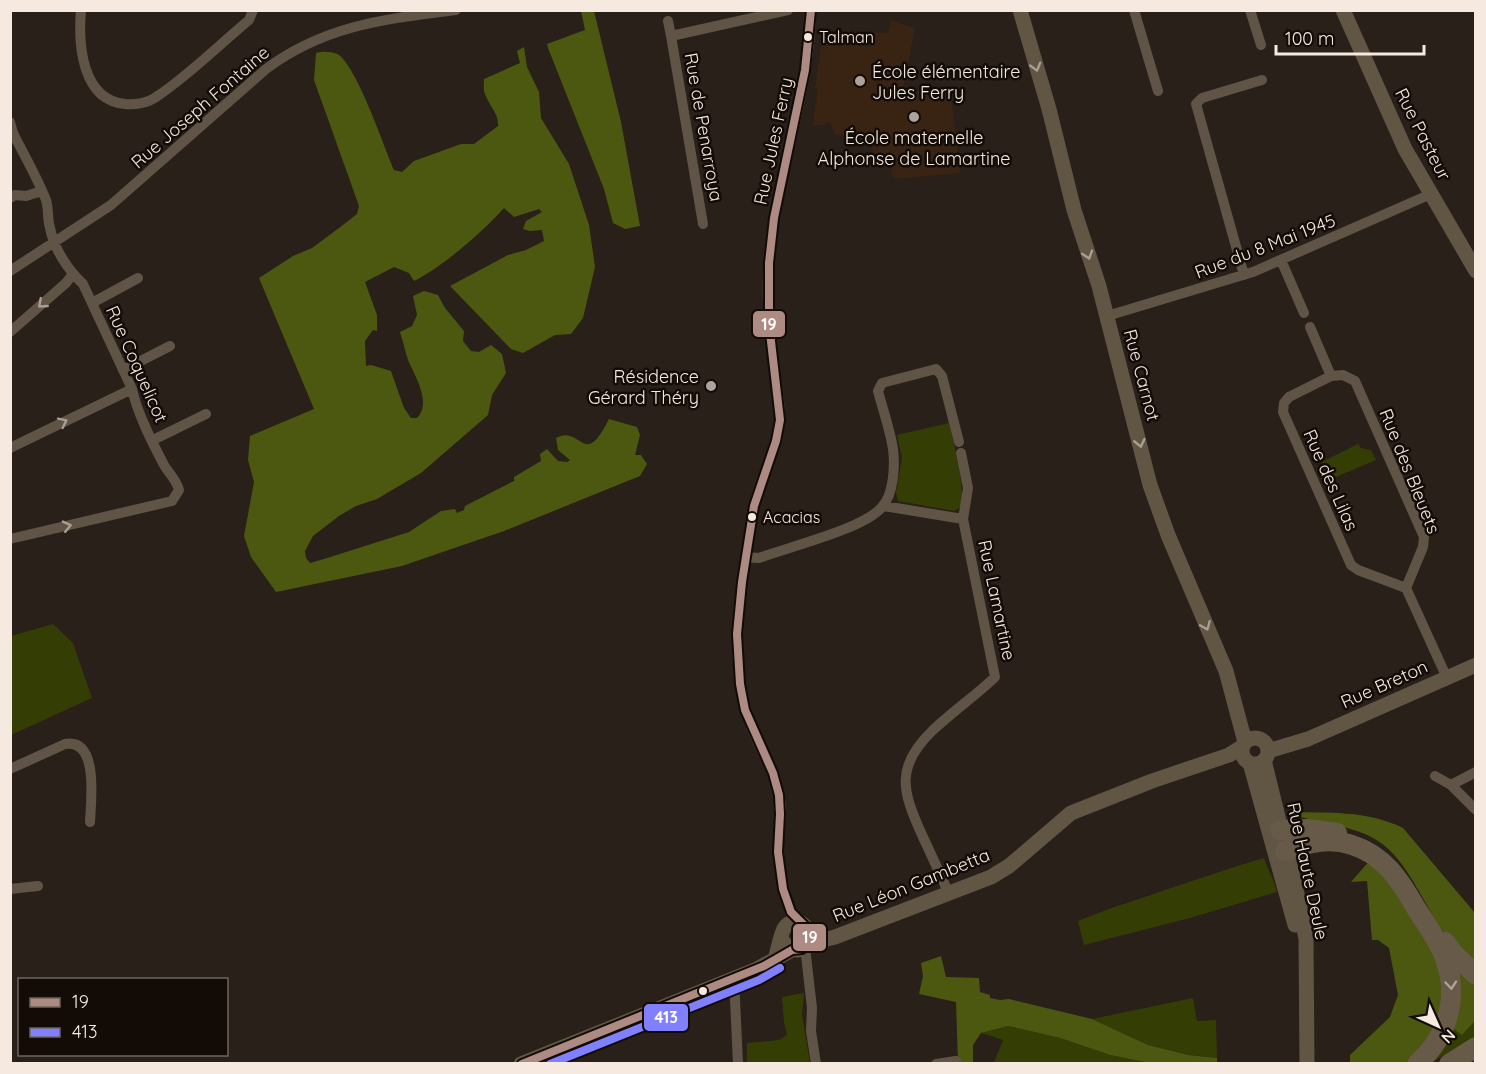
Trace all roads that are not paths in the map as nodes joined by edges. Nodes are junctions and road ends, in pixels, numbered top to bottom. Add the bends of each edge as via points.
1 (81, 10) edge
2 (253, 10) edge
3 (456, 10) edge
4 (788, 10) edge
5 (811, 10) edge
6 (1020, 10) edge
7 (1134, 10) edge
8 (1250, 10) edge
9 (1347, 12) edge
10 (668, 21) dead end
11 (671, 36) junction
12 (1261, 45) dead end
13 (1262, 80) dead end
14 (1158, 91) dead end
15 (10, 122) edge
16 (42, 191) junction
17 (1431, 194) junction
18 (10, 198) edge
19 (703, 224) dead end
20 (54, 242) junction
21 (1281, 260) junction
22 (10, 271) edge
23 (1476, 271) edge
24 (73, 274) junction
25 (1244, 275) junction
26 (138, 278) dead end
27 (92, 303) junction
28 (1304, 313) dead end
29 (1107, 316) junction
30 (1310, 327) dead end
31 (10, 332) edge
32 (170, 346) dead end
33 (123, 370) junction
34 (1331, 376) junction
35 (132, 389) junction
36 (206, 414) dead end
37 (153, 440) junction
38 (10, 448) edge
39 (884, 506) junction
40 (963, 519) junction
41 (10, 539) edge
42 (746, 556) junction
43 (1406, 588) junction
44 (1476, 665) edge
45 (1447, 678) junction
46 (1250, 752) junction
47 (10, 769) edge
48 (1476, 772) edge
49 (1435, 776) dead end
50 (1451, 785) junction
51 (1476, 810) edge
52 (90, 822) dead end
53 (1274, 831) junction
54 (1285, 851) junction
55 (38, 886) dead end
56 (10, 889) edge
57 (949, 894) junction
58 (790, 910) junction
59 (804, 925) junction
60 (783, 932) junction
61 (829, 939) junction
62 (802, 950) junction
63 (775, 959) junction
64 (1476, 975) edge
65 (734, 978) junction
66 (1476, 1047) edge
67 (956, 1061) dead end
68 (521, 1064) edge
69 (738, 1064) edge
70 (816, 1064) edge
71 (936, 1064) edge
72 (1300, 1064) edge
73 (1308, 1064) edge
74 (1417, 1064) edge
75 (1449, 1064) edge

1 - 2 street via 79,28 89,77 98,93 106,98 134,105 155,98 249,20
3 - 20 street, Rue Joseph Fontaine via 359,24 290,52 111,205
4 - 11 street, Rue de Penarroya
5 - 42 street, Rue Jules Ferry via 808,54 773,221 767,270 780,420 757,489
6 -> 29 main road, Rue Carnot
7 - 14 street
8 - 12 street
9 - 17 main road, Rue Pasteur via 1405,149
10 - 11 street, Rue de Penarroya
11 - 19 street, Rue de Penarroya
13 - 25 street via 1202,98 1196,104
15 - 16 street
16 - 18 street
16 - 20 street
17 - 21 street, Rue du 8 Mai 1945
17 - 23 main road, Rue Pasteur
20 - 22 street, Rue Joseph Fontaine
20 - 24 street, Rue Coquelicot
21 - 25 street, Rue du 8 Mai 1945
21 - 28 street
24 - 27 street, Rue Coquelicot
24 -> 31 street
25 - 29 street, Rue du 8 Mai 1945
26 - 27 street
27 - 33 street, Rue Coquelicot
29 -> 46 main road, Rue Carnot via 1150,485 1226,671
30 - 34 street
32 - 33 street
33 - 35 street, Rue Coquelicot
34 - 43 street, Rue des Bleuets via 1343,375 1354,381 1424,537 1424,547
34 - 43 street, Rue des Lilas via 1289,397 1283,412 1351,565
35 - 37 street, Rue Coquelicot
38 -> 35 street
36 - 37 street
41 -> 37 street, Rue Coquelicot via 172,501 179,490 176,480
39 - 40 street
39 - 40 street via 894,465 878,391 882,383 936,369 942,376 968,488
39 - 42 street via 838,531 759,558
40 - 57 street, Rue Lamartine via 995,677 925,738 908,765 905,780 908,804
42 - 58 street, Rue Jules Ferry via 736,627 739,677 746,714 779,792 778,847
43 - 45 street
44 - 45 main road, Rue Breton
45 - 46 main road, Rue Breton via 1308,739
46 - 53 main road, Rue Haute Deule
46 - 53 main road, Rue Haute Deule via 1259,798
46 - 57 main road, Rue Léon Gambetta via 1152,781 1071,813 998,873
47 - 52 street via 65,744 83,748 91,767
48 - 50 street
49 - 50 street
50 - 51 street
53 - 54 main road, Rue Haute Deule
53 - 64 highway via 1329,831 1380,850 1406,880 1449,948
53 - 72 main road, Rue Haute Deule via 1298,939
54 - 73 main road, Rue Haute Deule via 1306,939
54 -> 74 highway via 1324,840 1351,844 1385,863 1402,884 1441,949 1452,984 1443,1030
55 - 56 street
57 - 61 main road, Rue Léon Gambetta
58 - 59 street, Rue Jules Ferry
58 - 60 street
59 - 60 main road via 794,922
59 - 61 main road, Rue Léon Gambetta
59 - 62 main road via 810,935
60 - 62 main road via 785,946
60 - 63 main road
61 - 62 main road, Rue Léon Gambetta
62 - 63 main road, Rue Léon Gambetta
62 - 70 street
63 - 65 main road, Rue Léon Gambetta
65 - 68 main road, Rue Léon Gambetta
65 - 69 street
66 - 75 highway
67 - 71 street

